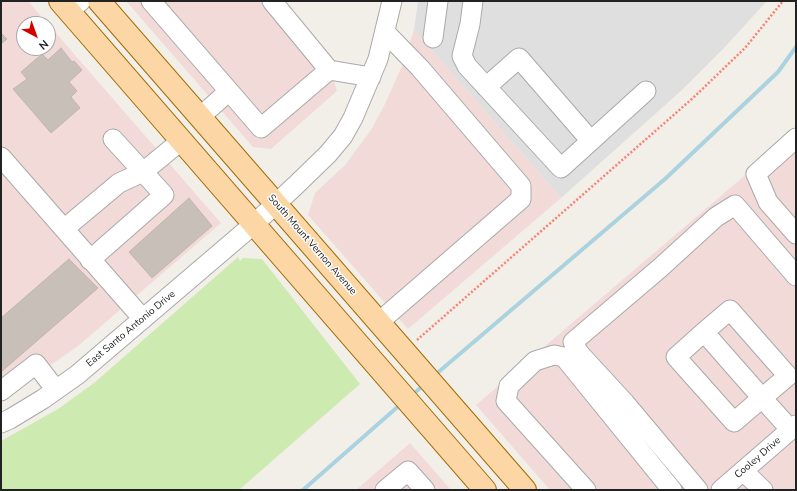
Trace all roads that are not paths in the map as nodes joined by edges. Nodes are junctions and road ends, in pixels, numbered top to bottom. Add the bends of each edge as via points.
1 (99, 1) edge
2 (151, 1) edge
3 (272, 1) edge
4 (392, 1) edge
5 (438, 1) edge
6 (473, 1) edge
7 (70, 4) edge
8 (385, 32) junction
9 (433, 38) dead end
10 (329, 70) junction
11 (370, 77) junction
12 (486, 87) junction
13 (229, 91) junction
14 (646, 91) dead end
15 (200, 117) junction
16 (796, 138) edge
17 (114, 139) dead end
18 (182, 140) junction
19 (591, 141) junction
20 (1, 157) edge
21 (143, 172) junction
22 (276, 204) junction
23 (254, 224) junction
24 (64, 230) junction
25 (796, 234) edge
26 (90, 260) junction
27 (796, 276) edge
28 (143, 320) junction
29 (379, 322) junction
30 (704, 332) junction
31 (56, 390) junction
32 (1, 391) edge
33 (762, 398) junction
34 (1, 423) edge
35 (793, 428) edge
36 (743, 471) junction
37 (663, 487) edge
38 (386, 490) edge
39 (425, 490) edge
40 (485, 490) edge
41 (525, 490) edge
42 (586, 490) edge
43 (698, 490) edge
44 (721, 490) edge
45 (763, 490) edge

1 - 15 main road, South Mount Vernon Avenue
2 - 13 street
3 - 10 street
4 - 8 street, East Santo Antonio Drive
5 - 9 street
6 - 12 street via 462,56 467,66
7 - 18 main road
8 - 11 street, East Santo Antonio Drive
8 - 29 street via 420,68 521,186 521,199
10 - 11 street
10 - 13 street via 261,128
11 - 22 street, East Santo Antonio Drive via 343,136
12 - 19 street via 561,168
12 - 19 street via 519,58
13 - 15 street
14 - 19 street
15 - 22 main road, South Mount Vernon Avenue
16 - 25 street via 756,174 768,202
17 - 21 street
18 - 21 street
18 - 23 main road
20 - 24 street
21 - 24 street via 119,183
21 - 26 street via 164,195
22 - 23 street, East Santo Antonio Drive
22 - 29 main road, South Mount Vernon Avenue
23 - 28 street, East Santo Antonio Drive
23 - 40 main road
24 - 26 street
26 - 28 street
27 - 43 street via 735,205 716,217 573,342 579,353 626,403
28 - 31 street, East Santo Antonio Drive
29 - 41 main road, South Mount Vernon Avenue
30 - 33 street
30 - 33 street via 730,310 783,370 788,376
30 - 33 street via 676,357 734,422
31 - 32 street via 36,364
31 - 34 street, East Santo Antonio Drive
33 - 35 street
35 - 36 street, Cooley Drive
36 - 44 street, Cooley Drive
36 - 45 street
37 - 42 street via 564,357 554,355 536,361 509,386 506,401
38 - 39 street via 408,471

